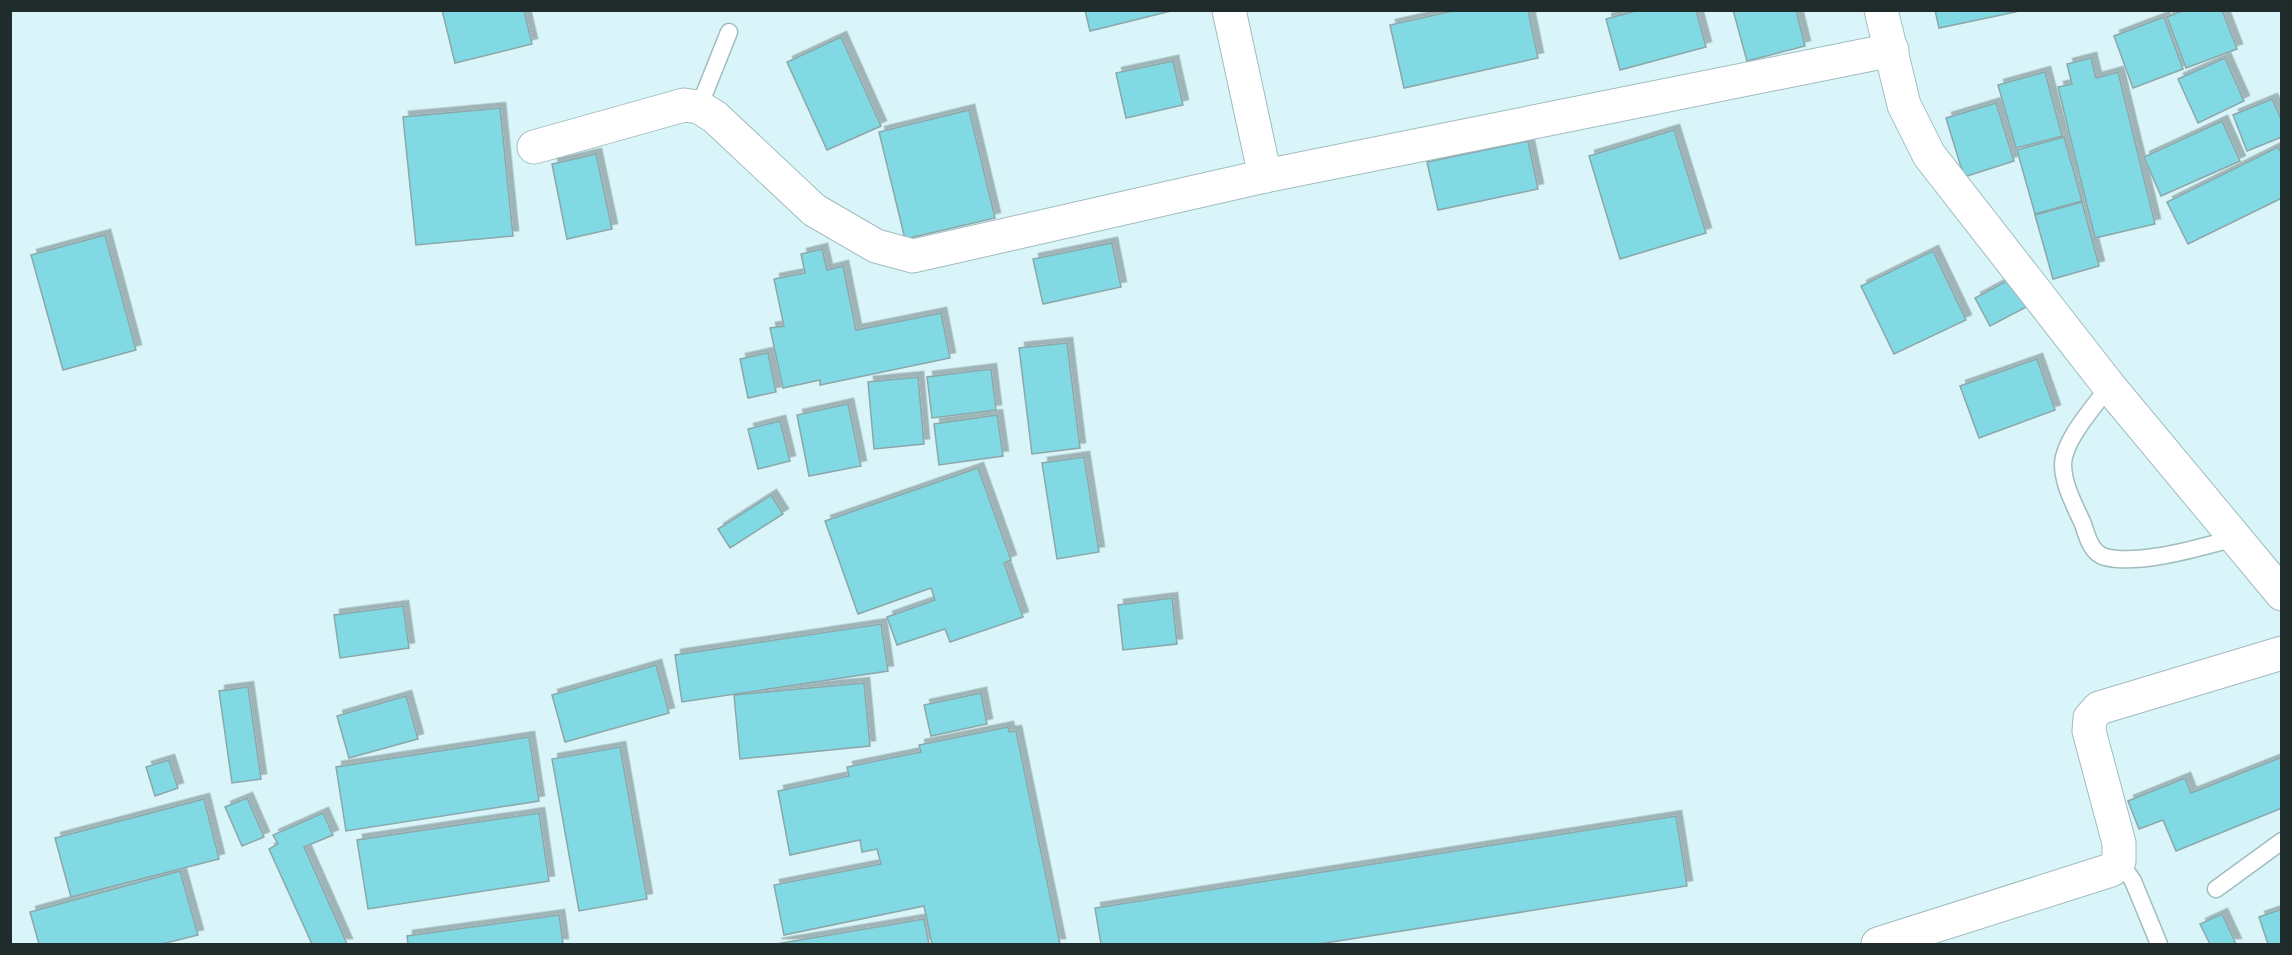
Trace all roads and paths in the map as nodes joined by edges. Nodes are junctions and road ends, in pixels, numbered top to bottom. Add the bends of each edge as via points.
1 (1229, 10) edge
2 (1881, 10) edge
3 (729, 32) dead end
4 (1892, 50) junction
5 (699, 107) junction
6 (534, 147) dead end
7 (1265, 176) junction
8 (2109, 386) junction
9 (2236, 538) junction
10 (2282, 594) edge
11 (2282, 653) edge
12 (2282, 841) edge
13 (2120, 861) junction
14 (2216, 889) dead end
15 (1878, 945) edge
16 (2159, 945) edge

1 - 7 street
2 - 4 street
3 - 5 lane
4 - 7 street
4 - 8 street via 1904,105 1929,155
5 - 6 street via 684,105
5 - 7 street via 715,117 814,210 876,246 912,256
8 - 9 street
8 - 9 lane via 2070,441 2063,463 2067,486 2092,548 2103,556 2129,559 2165,555
9 - 10 street
11 - 13 street via 2099,708 2090,718 2089,731 2120,843
12 - 14 lane
13 - 15 street via 2111,870
13 - 16 lane via 2133,881

